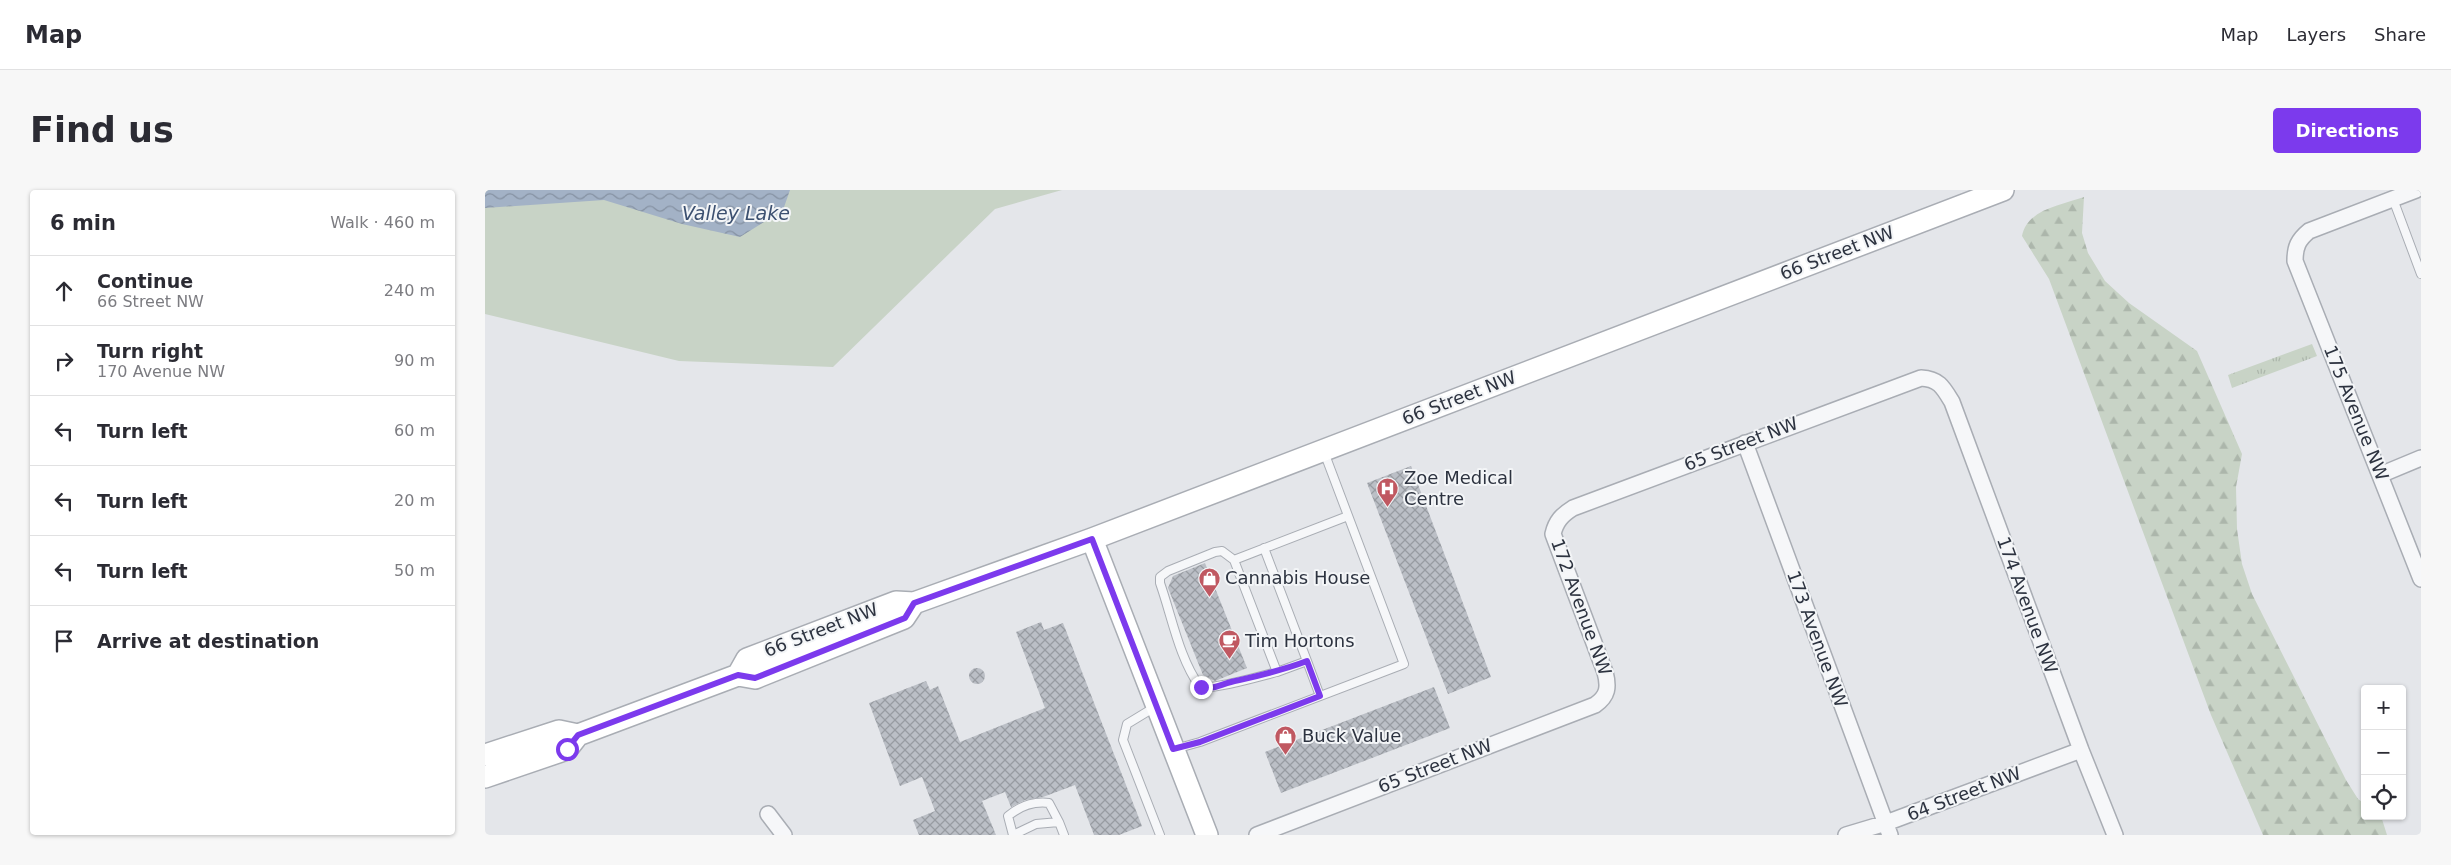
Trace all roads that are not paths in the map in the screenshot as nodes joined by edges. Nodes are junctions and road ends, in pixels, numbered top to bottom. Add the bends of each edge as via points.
1 (2003, 190) edge
2 (2416, 190) edge
3 (2393, 199) junction
4 (2421, 274) edge
5 (1933, 378) joint
6 (1745, 443) junction
7 (1323, 450) junction
8 (2421, 458) edge
9 (2380, 475) junction
10 (1348, 516) junction
11 (1555, 523) joint
12 (1092, 539) junction
13 (1264, 548) junction
14 (1234, 560) junction
15 (2421, 579) edge
16 (1307, 661) junction
17 (1277, 672) junction
18 (1608, 690) joint
19 (1320, 696) junction
20 (1156, 706) junction
21 (578, 735) junction
22 (1173, 749) junction
23 (2081, 750) junction
24 (485, 755) edge
25 (485, 777) edge
26 (768, 814) dead end
27 (1059, 822) junction
28 (1888, 829) edge
29 (784, 835) edge
30 (1063, 835) edge
31 (1160, 835) edge
32 (1207, 835) edge
33 (1257, 835) edge
34 (1846, 835) edge
35 (2115, 835) edge

1 - 7 main road, 66 Street NW
2 - 3 street
3 - 4 lane
3 - 9 street, 175 Avenue NW via 2309,231 2295,247 2295,260
5 - 6 street, 65 Street NW via 1907,382
5 - 23 street, 174 Avenue NW via 1952,402
6 - 11 street, 65 Street NW via 1573,508
6 - 28 street, 173 Avenue NW
7 - 10 lane
7 - 12 main road, 66 Street NW
8 - 9 street
9 - 15 street, 175 Avenue NW
10 - 13 lane
10 - 19 lane via 1404,664
11 - 18 street, 172 Avenue NW via 1556,546 1605,672
12 - 20 main road
12 - 21 main road, 66 Street NW via 914,603 905,618 755,678 738,675
13 - 14 lane
13 - 16 lane
14 - 17 lane
14 - 17 lane via 1222,551 1215,552 1160,577 1176,632 1201,687 1209,689
16 - 17 lane
16 - 19 lane
18 - 33 street, 65 Street NW via 1604,699 1595,705
19 - 22 lane via 1200,742
20 - 22 main road
20 - 31 lane via 1127,724 1123,740
21 - 24 main road, 66 Street NW via 559,732
21 - 25 main road, 66 Street NW via 567,749
22 - 32 main road
23 - 28 street, 64 Street NW
23 - 35 street, 174 Avenue NW
26 - 29 street
27 - 27 lane via 1049,802 1038,801 1017,808 1008,816 1013,835 1036,824
27 - 30 lane
28 - 34 street, 64 Street NW

